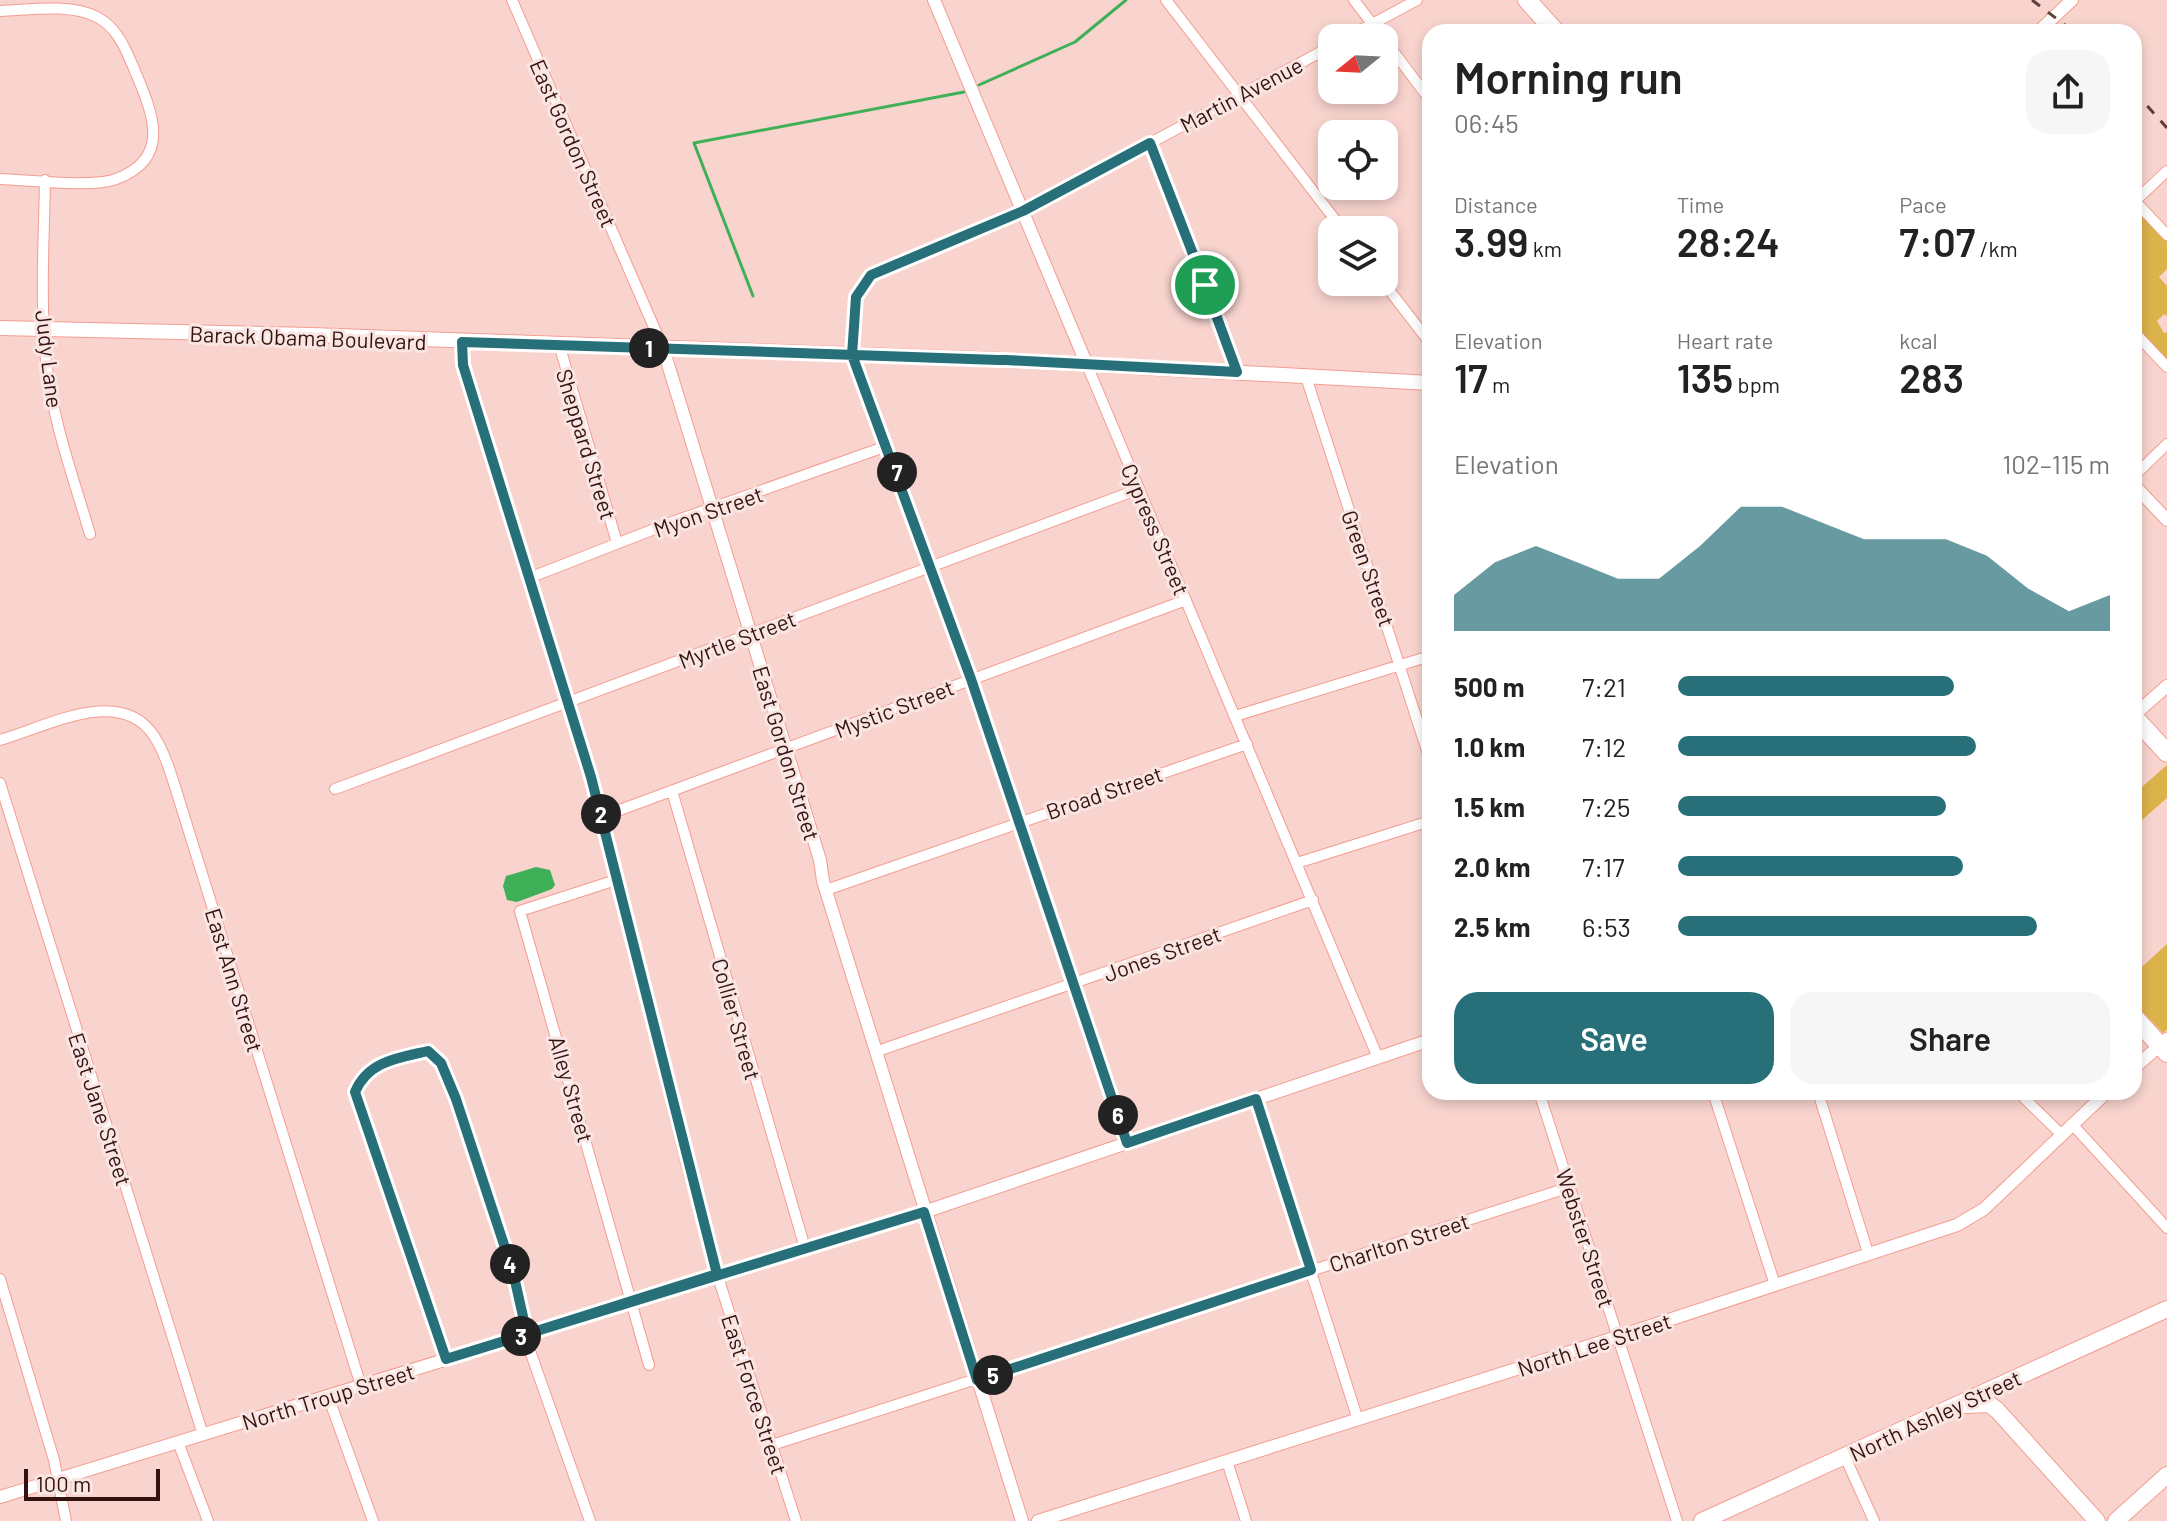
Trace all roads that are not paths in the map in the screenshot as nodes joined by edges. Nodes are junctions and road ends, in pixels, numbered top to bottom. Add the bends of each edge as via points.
1 (512, 0) edge
2 (934, 0) edge
3 (1166, 0) edge
4 (1354, 0) edge
5 (1417, 0) edge
6 (1527, 0) edge
7 (2072, 0) edge
8 (0, 11) edge
9 (1373, 24) joint
10 (1549, 24) edge
11 (2046, 24) edge
12 (1318, 53) edge
13 (1398, 58) edge
14 (1422, 89) edge
15 (1239, 95) junction
16 (1150, 143) junction
17 (2167, 171) edge
18 (0, 179) edge
19 (45, 180) junction
20 (2142, 194) edge
21 (2142, 209) edge
22 (1023, 211) junction
23 (1332, 216) edge
24 (2167, 235) edge
25 (1394, 296) edge
26 (0, 328) edge
27 (44, 330) junction
28 (1422, 333) edge
29 (2142, 340) edge
30 (462, 342) junction
31 (559, 344) junction
32 (663, 348) junction
33 (852, 355) junction
34 (1087, 365) junction
35 (2167, 367) edge
36 (1237, 372) junction
37 (1306, 377) junction
38 (1422, 383) edge
39 (2167, 444) edge
40 (887, 446) junction
41 (2142, 468) edge
42 (1139, 489) junction
43 (2142, 493) edge
44 (712, 509) junction
45 (2167, 520) edge
46 (90, 534) dead end
47 (617, 543) junction
48 (929, 566) junction
49 (529, 578) junction
50 (1186, 600) junction
51 (751, 636) junction
52 (1422, 658) edge
53 (1401, 665) junction
54 (971, 679) junction
55 (2167, 686) edge
56 (566, 704) junction
57 (2142, 709) edge
58 (1235, 716) junction
59 (2142, 725) edge
60 (1422, 734) edge
61 (0, 740) edge
62 (1247, 744) junction
63 (786, 749) junction
64 (2167, 753) edge
65 (0, 783) edge
66 (335, 789) dead end
67 (672, 791) junction
68 (601, 817) junction
69 (1019, 821) junction
70 (1422, 824) edge
71 (1297, 863) junction
72 (616, 880) junction
73 (826, 890) junction
74 (1313, 900) junction
75 (1074, 985) junction
76 (2142, 1025) edge
77 (1422, 1043) edge
78 (2164, 1046) edge
79 (875, 1052) junction
80 (1378, 1058) junction
81 (2142, 1062) edge
82 (1256, 1099) junction
83 (1542, 1100) edge
84 (1716, 1100) edge
85 (1820, 1100) edge
86 (2026, 1100) edge
87 (2098, 1100) edge
88 (2072, 1124) junction
89 (2062, 1135) junction
90 (1127, 1143) junction
91 (1570, 1187) junction
92 (924, 1212) junction
93 (2167, 1228) edge
94 (805, 1248) junction
95 (1868, 1253) junction
96 (1311, 1270) junction
97 (717, 1274) junction
98 (0, 1279) edge
99 (1775, 1285) junction
100 (631, 1301) junction
101 (2167, 1309) edge
102 (527, 1334) junction
103 (1617, 1337) junction
104 (446, 1359) junction
105 (649, 1365) dead end
106 (2031, 1371) junction
107 (977, 1380) junction
108 (361, 1386) junction
109 (328, 1396) junction
110 (1963, 1405) junction
111 (2003, 1416) junction
112 (1358, 1420) junction
113 (203, 1435) junction
114 (178, 1442) junction
115 (772, 1445) junction
116 (1845, 1457) junction
117 (1227, 1461) junction
118 (2167, 1475) edge
119 (58, 1479) junction
120 (0, 1497) edge
121 (66, 1521) edge
122 (208, 1521) edge
123 (373, 1521) edge
124 (590, 1521) edge
125 (796, 1521) edge
126 (1022, 1521) edge
127 (1038, 1521) edge
128 (1246, 1521) edge
129 (1677, 1521) edge
130 (1702, 1521) edge
131 (1874, 1521) edge
132 (2097, 1521) edge
133 (2116, 1521) edge

1 - 32 street, East Gordon Street
2 - 22 street, Cypress Street
3 - 15 street
4 - 9 street
5 - 9 street
6 - 10 highway
7 - 11 street
8 - 19 street via 71,10 106,23 124,46 154,119 149,152 129,173 105,182
12 - 15 street, Martin Avenue
13 - 14 street
15 - 16 street, Martin Avenue
15 - 23 street
16 - 22 street, Martin Avenue
16 - 36 street
17 - 20 street
18 - 19 street
19 - 27 street, Judy Lane
21 - 24 street
22 - 33 street, Martin Avenue via 871,275 856,297
22 - 34 street, Cypress Street
25 - 28 street
26 - 27 main road, Barack Obama Boulevard
27 - 30 main road, Barack Obama Boulevard
27 - 46 street, Judy Lane via 51,389
29 - 35 street
30 - 31 main road, Barack Obama Boulevard
30 - 49 street, East Force Street via 463,365
31 - 32 main road, Barack Obama Boulevard
31 - 47 street, Sheppard Street
32 - 33 main road, Barack Obama Boulevard
32 - 44 street, East Gordon Street
33 - 34 main road, Barack Obama Boulevard
33 - 40 street
34 - 36 main road, Barack Obama Boulevard
34 - 42 street, Cypress Street
36 - 37 main road, Barack Obama Boulevard
37 - 38 main road, Barack Obama Boulevard
37 - 53 street, Green Street
39 - 41 street
40 - 44 street, Myon Street
40 - 48 street
42 - 48 street, Myrtle Street
42 - 50 street, Cypress Street
43 - 45 street
44 - 47 street, Myon Street
44 - 51 street, East Gordon Street
47 - 49 street, Myon Street
48 - 51 street, Myrtle Street
48 - 54 street
49 - 56 street, East Force Street
50 - 54 street, Mystic Street
50 - 58 street, Cypress Street
51 - 56 street, Myrtle Street
51 - 63 street, East Gordon Street
52 - 53 street
53 - 58 street
53 - 60 street, Green Street
54 - 63 street, Mystic Street
54 - 69 street
55 - 57 street
56 - 66 street, Myrtle Street
56 - 68 street, East Force Street
58 - 62 street, Cypress Street
59 - 64 highway
61 - 108 street, East Ann Street via 100,711 133,717 154,736 177,793
62 - 69 street, Broad Street
62 - 71 street, Cypress Street
63 - 67 street, Mystic Street
63 - 73 street, East Gordon Street
65 - 113 street, East Jane Street
67 - 68 street, Mystic Street
67 - 94 street, Collier Street
68 - 72 street, East Force Street
69 - 73 street, Broad Street
69 - 75 street
70 - 71 street
71 - 74 street, Cypress Street
72 - 97 street, East Force Street
72 - 100 street, Alley Street via 520,911
73 - 79 street, East Gordon Street
74 - 75 street, Jones Street
74 - 80 street, Cypress Street
75 - 79 street, Jones Street
75 - 90 street
76 - 78 highway
77 - 80 street, North Troup Street
78 - 81 street
79 - 92 street, East Gordon Street
80 - 82 street, North Troup Street
82 - 90 street, North Troup Street
82 - 96 street
83 - 91 street, Webster Street
84 - 99 street
85 - 95 street
86 - 89 street
87 - 88 street, North Lee Street
88 - 89 street, North Lee Street
88 - 93 street
89 - 95 street, North Lee Street via 1976,1216
90 - 92 street, North Troup Street
91 - 96 street, Charlton Street
91 - 103 street, Webster Street
92 - 94 street, North Troup Street
92 - 107 street, East Gordon Street
94 - 97 street, North Troup Street
95 - 99 street, North Lee Street
96 - 107 street, Charlton Street
96 - 112 street
97 - 100 street, North Troup Street
97 - 115 street, East Force Street
98 - 119 street
99 - 103 street, North Lee Street
100 - 102 street, North Troup Street
100 - 105 street, Alley Street
101 - 106 main road, North Ashley Street
102 - 104 street, North Troup Street
102 - 104 street via 513,1272 441,1063 428,1051 393,1059 361,1077 355,1092
102 - 124 street
103 - 112 street, North Lee Street
103 - 129 street, Webster Street
104 - 108 street, North Troup Street
106 - 110 main road, North Ashley Street
106 - 111 main road via 2003,1399
107 - 115 street, Charlton Street
107 - 126 street, East Gordon Street
108 - 109 street, North Troup Street
109 - 113 street, North Troup Street
109 - 123 street
110 - 111 main road via 1989,1404
110 - 116 main road, North Ashley Street
111 - 132 main road
112 - 117 street, North Lee Street
113 - 114 street, North Troup Street
114 - 119 street, North Troup Street
114 - 122 street
115 - 125 street, East Force Street
116 - 130 main road, North Ashley Street
116 - 131 street
117 - 127 street, North Lee Street
117 - 128 street
118 - 133 main road
119 - 120 street, North Troup Street
119 - 121 street

